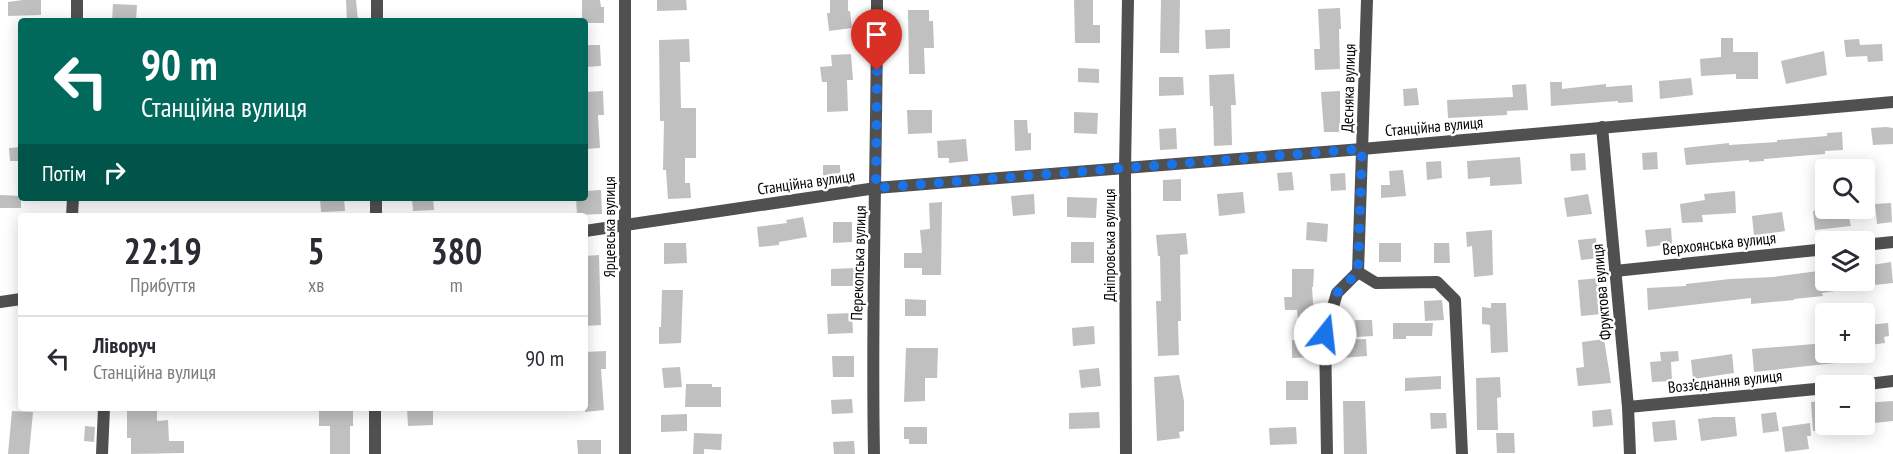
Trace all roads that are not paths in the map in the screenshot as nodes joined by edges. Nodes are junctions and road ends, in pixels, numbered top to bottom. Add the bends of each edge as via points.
1 (77, 0) edge
2 (377, 0) edge
3 (625, 0) edge
4 (877, 0) edge
5 (1128, 0) edge
6 (1367, 0) edge
7 (77, 18) edge
8 (377, 18) edge
9 (1893, 102) edge
10 (1602, 127) junction
11 (1362, 149) junction
12 (1125, 169) junction
13 (876, 188) junction
14 (625, 225) junction
15 (588, 231) edge
16 (1893, 242) edge
17 (1875, 244) edge
18 (1815, 250) edge
19 (1615, 271) junction
20 (1358, 272) junction
21 (18, 299) edge
22 (0, 302) edge
23 (1893, 381) edge
24 (1875, 383) edge
25 (1815, 389) edge
26 (1628, 407) junction
27 (104, 411) edge
28 (375, 411) edge
29 (102, 454) edge
30 (375, 454) edge
31 (625, 454) edge
32 (874, 454) edge
33 (1126, 454) edge
34 (1327, 454) edge
35 (1462, 454) edge
36 (1630, 454) edge

1 - 7 street
2 - 8 street
3 - 14 street, Ярцевська вулиця
4 - 13 street, Перекопська вулиця
5 - 12 street, Дніпровська вулиця
6 - 11 street, Десняка вулиця
9 - 10 street, Станційна вулиця
10 - 11 street, Станційна вулиця
10 - 19 street, Фруктова вулиця
11 - 12 street, Станційна вулиця
11 - 20 street, Десняка вулиця
12 - 13 street, Станційна вулиця
12 - 33 street, Дніпровська вулиця
13 - 14 street, Станційна вулиця
13 - 32 street, Перекопська вулиця
14 - 15 street, Станційна вулиця
14 - 31 street, Ярцевська вулиця
16 - 17 street
18 - 19 street, Верхоянська вулиця
19 - 26 street, Фруктова вулиця
20 - 34 street via 1337,293 1325,334
20 - 35 street via 1376,283 1437,282 1455,300
21 - 22 street
23 - 24 street
25 - 26 street, Возз’єднання вулиця
26 - 36 street, Фруктова вулиця
27 - 29 street
28 - 30 street

